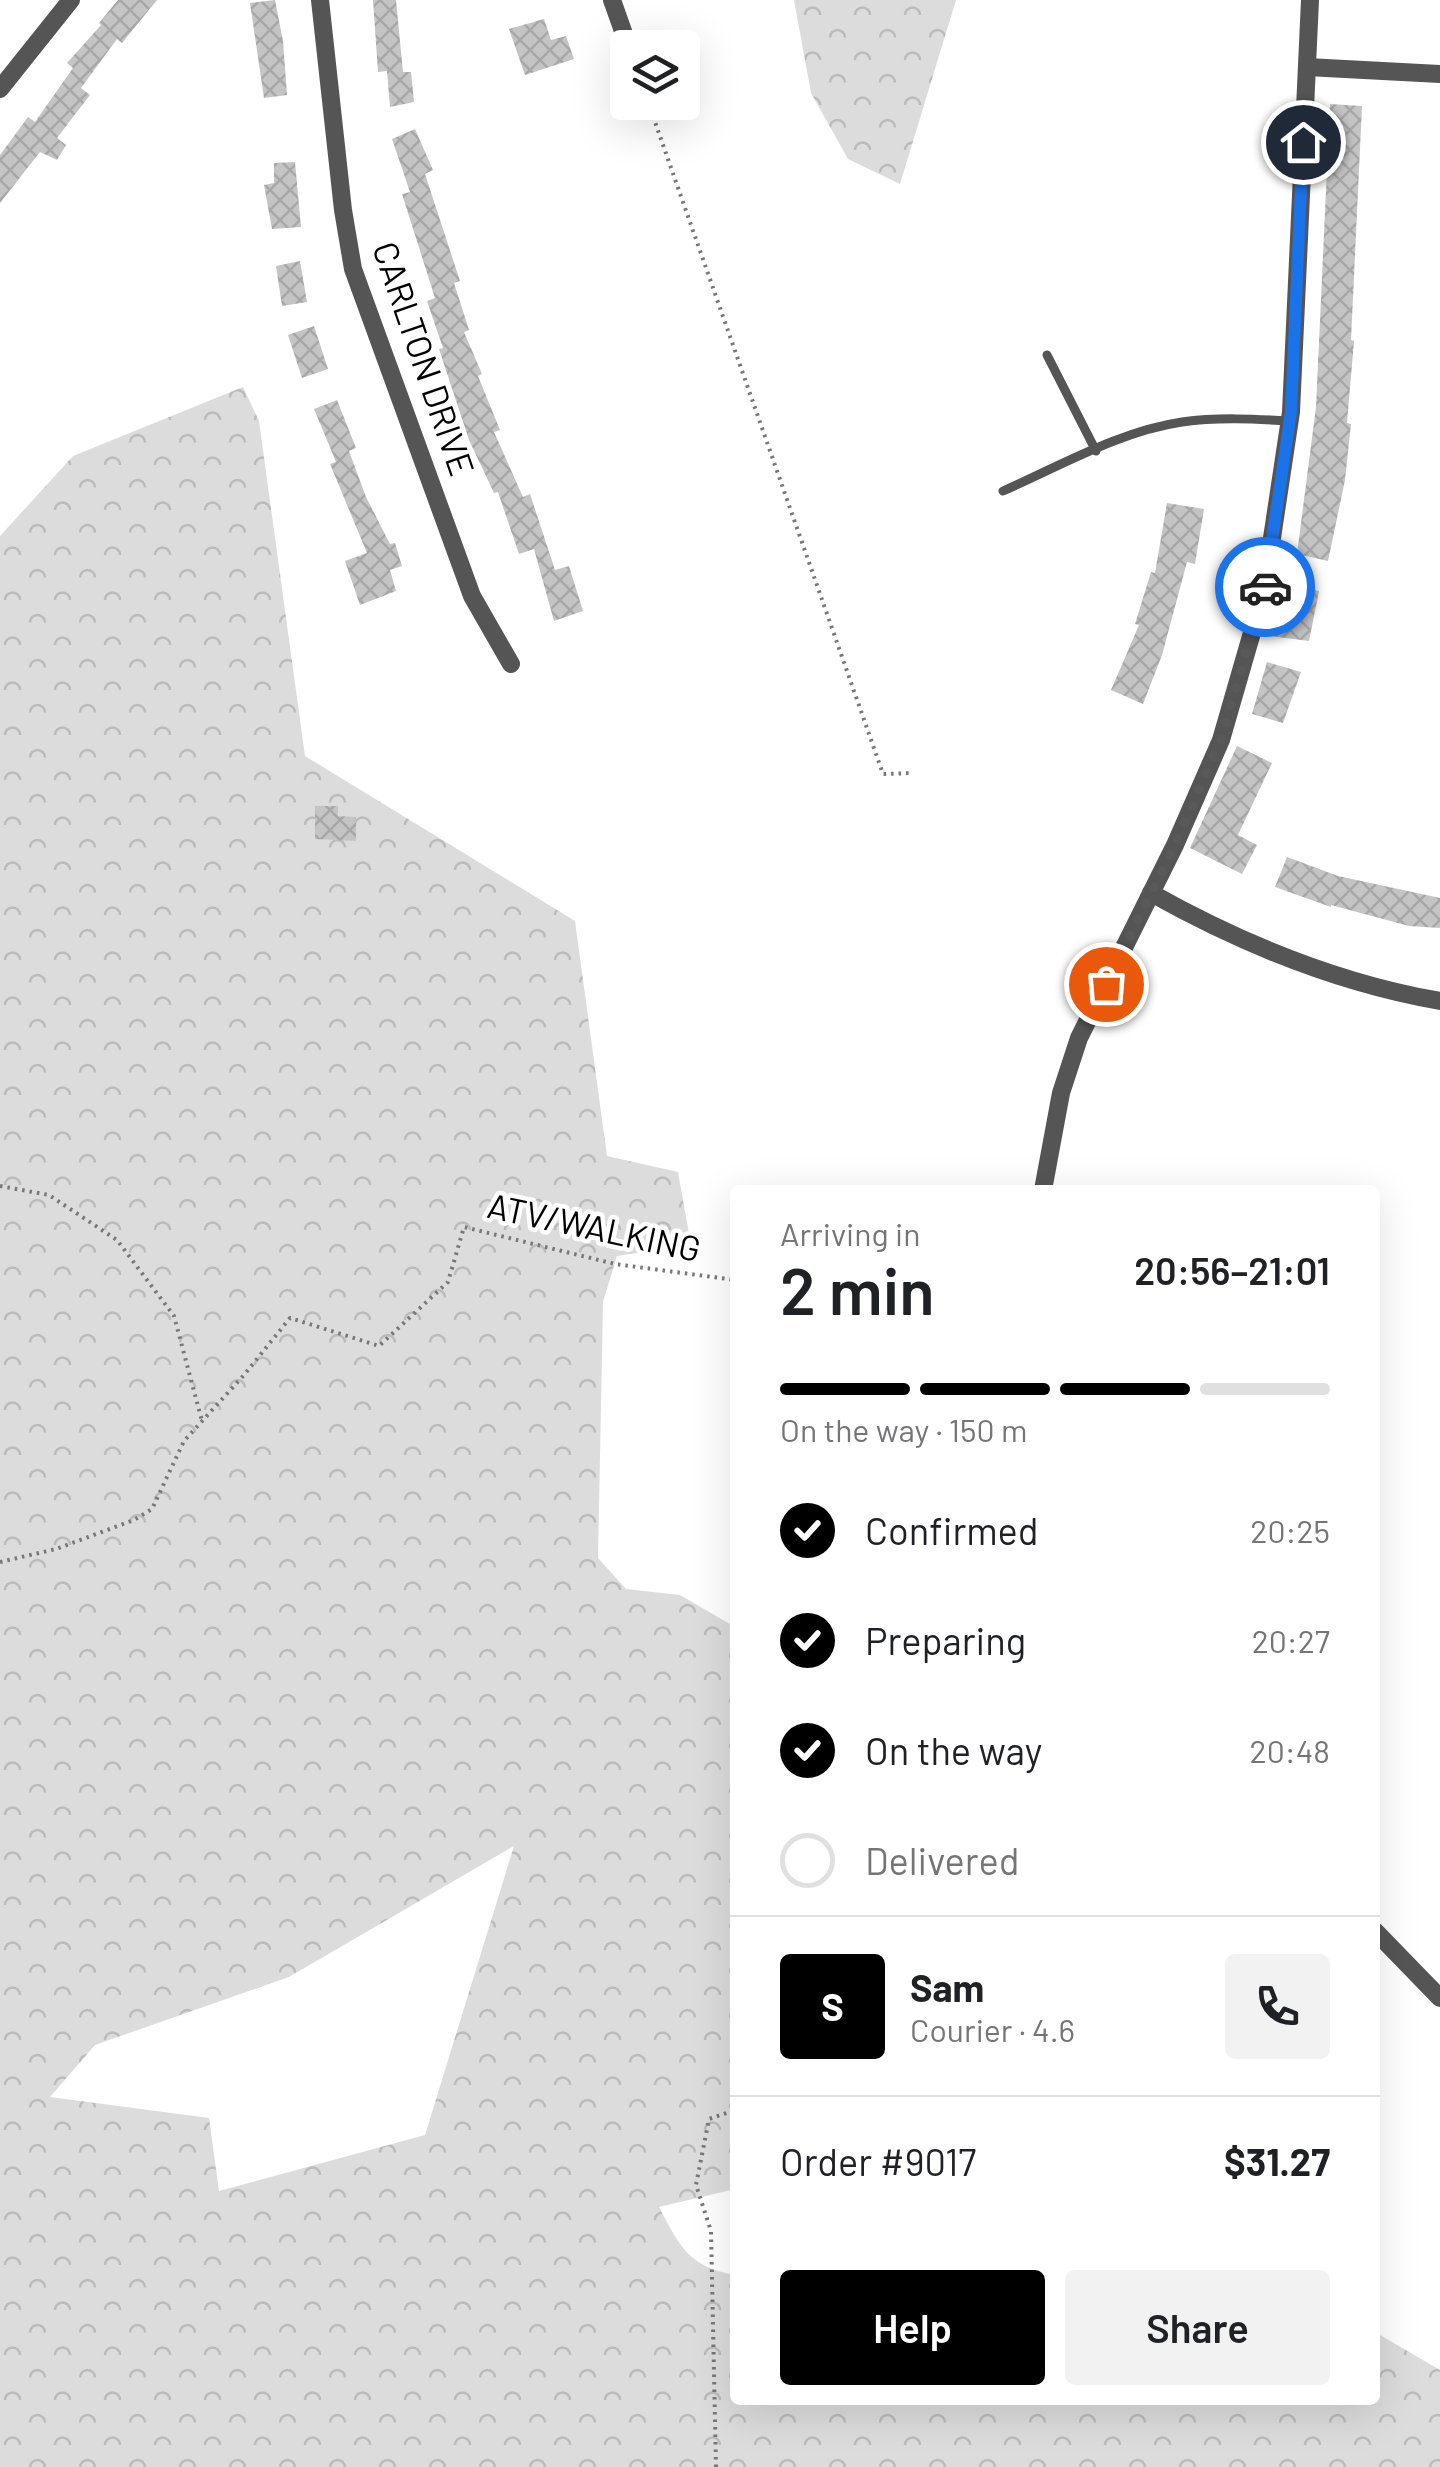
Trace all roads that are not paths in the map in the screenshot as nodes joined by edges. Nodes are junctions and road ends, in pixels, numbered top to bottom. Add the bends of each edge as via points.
1 (71, 0) edge
2 (320, 0) edge
3 (612, 0) edge
4 (1310, 0) edge
5 (623, 30) edge
6 (1307, 67) junction
7 (1440, 74) edge
8 (0, 89) edge
9 (1047, 355) dead end
10 (1290, 421) junction
11 (1096, 450) junction
12 (1003, 491) dead end
13 (511, 664) dead end
14 (1151, 894) junction
15 (1440, 1001) edge
16 (1044, 1185) edge
17 (1380, 1936) edge
18 (1440, 1998) edge

1 - 8 street
2 - 13 street, CARLTON DRIVE via 353,270 472,596
3 - 5 street
4 - 6 street
6 - 7 street
6 - 10 street
9 - 11 lane
10 - 11 lane via 1180,422
10 - 14 street via 1271,558 1246,659 1221,740
11 - 12 lane
14 - 15 street via 1308,966
14 - 16 street via 1079,1038 1060,1093
17 - 18 street

